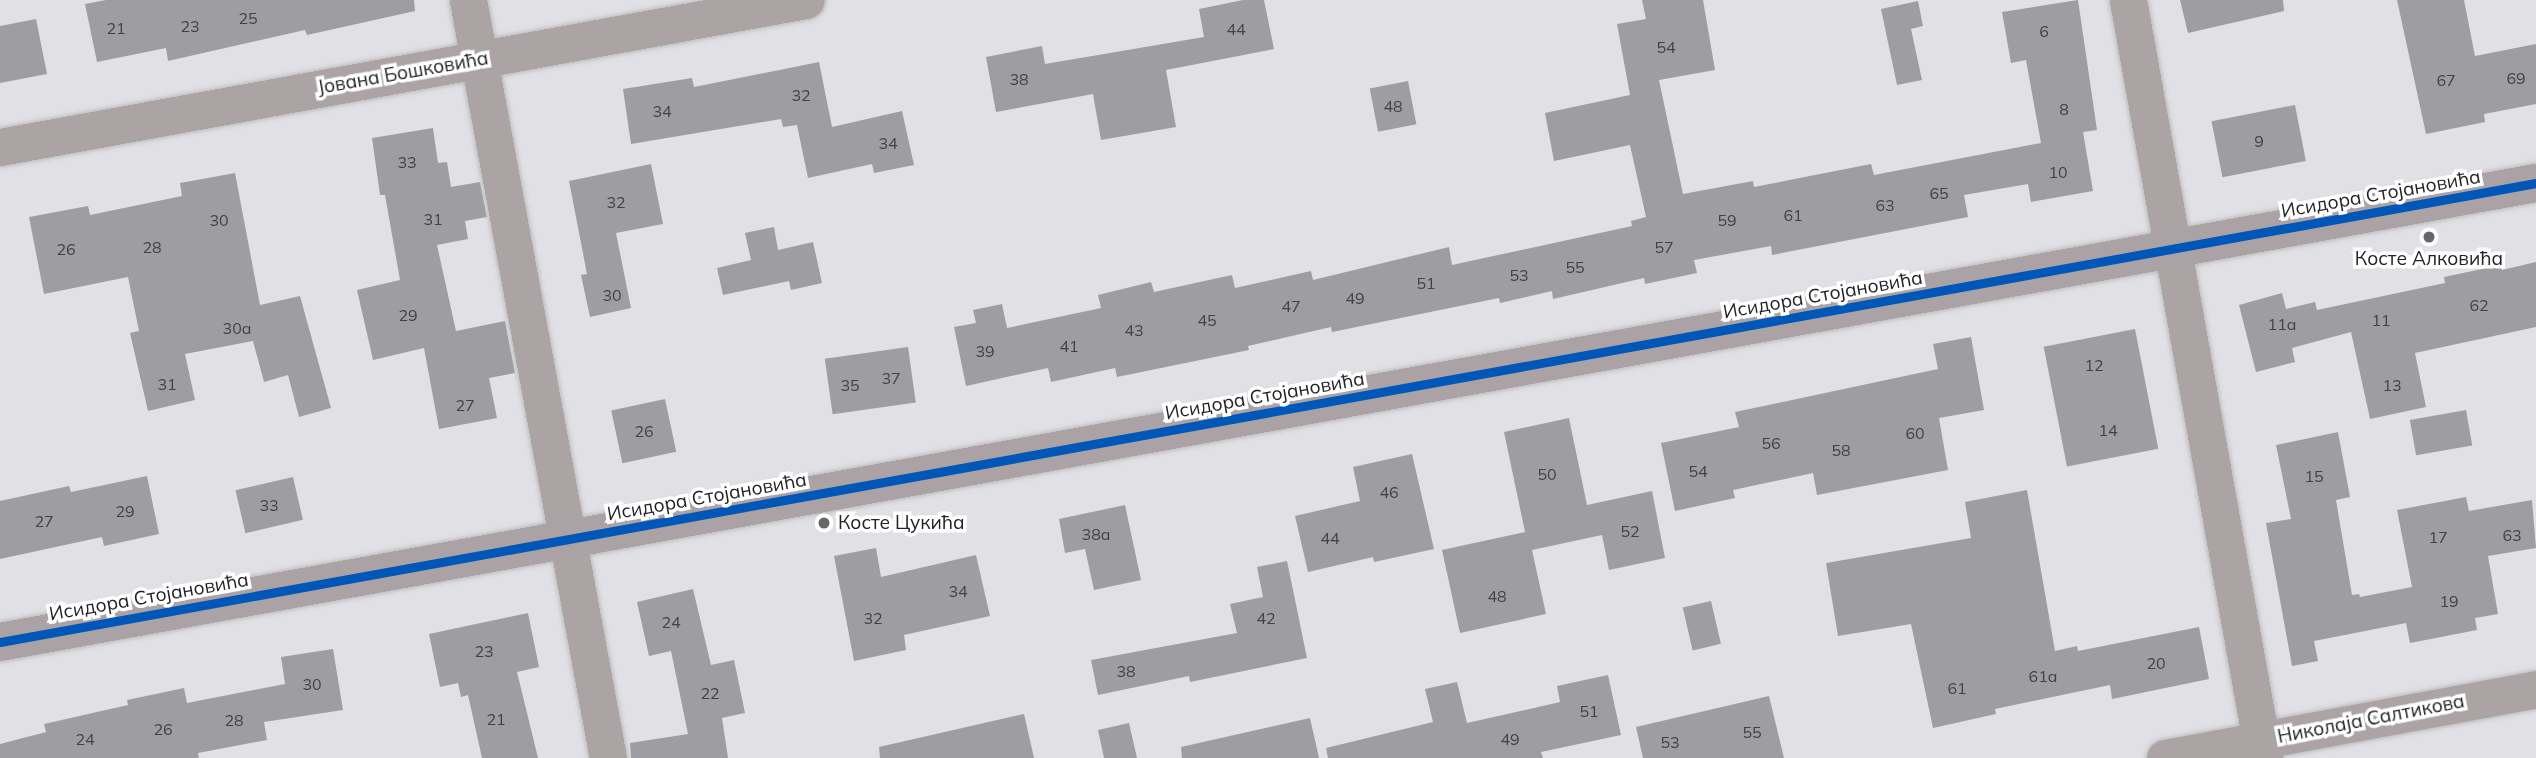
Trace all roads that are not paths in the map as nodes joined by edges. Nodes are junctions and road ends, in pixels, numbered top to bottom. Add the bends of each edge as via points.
1 (468, 0) edge
2 (806, 0) edge
3 (2128, 0) edge
4 (480, 59) junction
5 (0, 147) edge
6 (2536, 183) edge
7 (2174, 249) junction
8 (568, 540) junction
9 (0, 642) edge
10 (2536, 689) edge
11 (2262, 749) edge
12 (608, 758) edge
13 (2165, 758) edge

1 - 4 street
2 - 4 street, Јована Бошковића
3 - 7 street
4 - 5 street, Јована Бошковића
4 - 8 street
6 - 7 street, Исидора Стојановића
7 - 8 street, Исидора Стојановића
7 - 11 street
8 - 9 street, Исидора Стојановића
8 - 12 street
10 - 11 street, Николаја Салтикова
11 - 13 street, Николаја Салтикова

